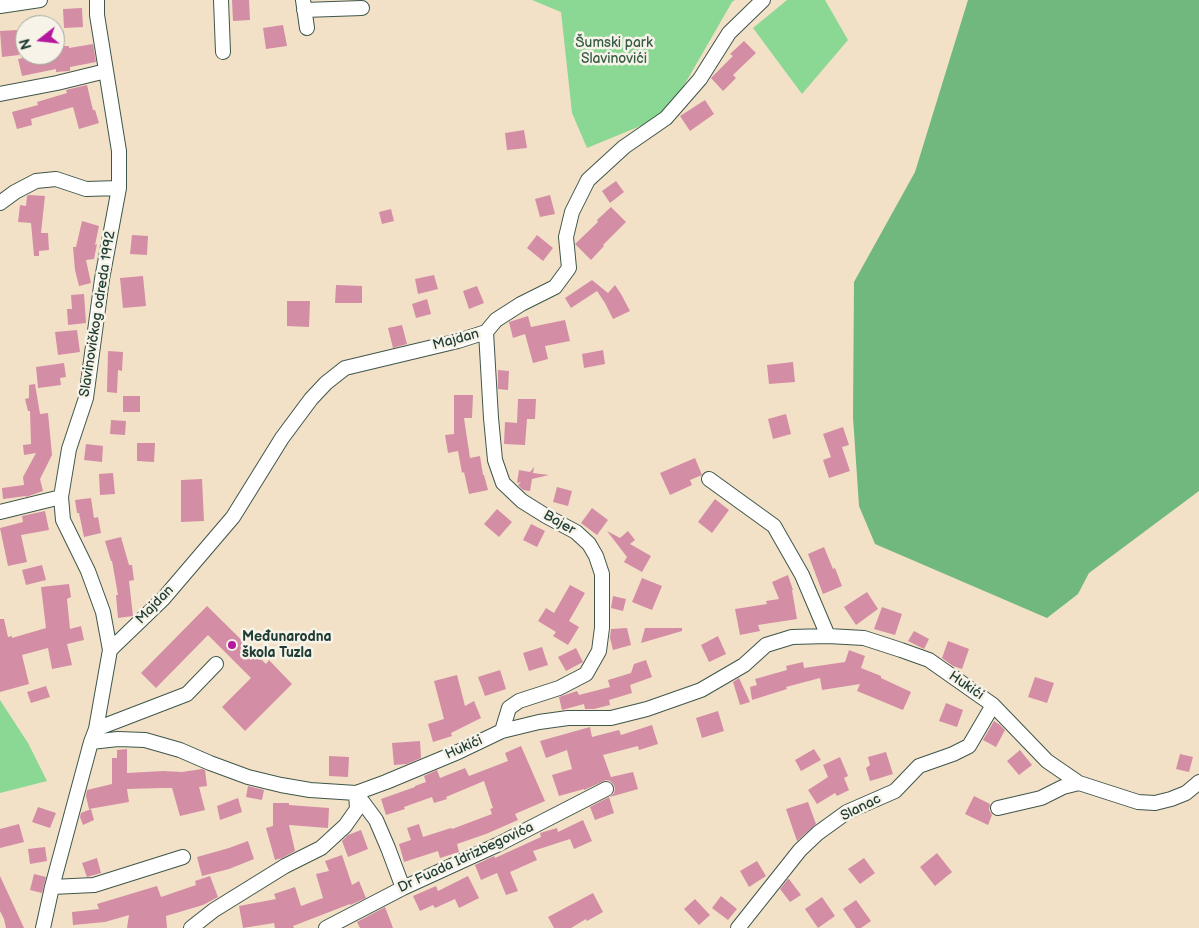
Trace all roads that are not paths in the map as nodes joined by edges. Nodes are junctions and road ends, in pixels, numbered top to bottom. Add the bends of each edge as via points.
1 (40, 0) edge
2 (97, 0) edge
3 (221, 0) edge
4 (763, 0) edge
5 (304, 5) edge
6 (0, 6) edge
7 (362, 8) dead end
8 (307, 28) dead end
9 (223, 52) dead end
10 (106, 72) junction
11 (0, 94) edge
12 (120, 188) junction
13 (0, 203) edge
14 (486, 332) junction
15 (708, 479) dead end
16 (61, 498) junction
17 (0, 512) edge
18 (828, 636) junction
19 (110, 650) junction
20 (216, 664) dead end
21 (993, 704) junction
22 (502, 731) junction
23 (94, 736) junction
24 (1199, 782) edge
25 (1079, 783) junction
26 (606, 789) dead end
27 (356, 793) junction
28 (998, 808) dead end
29 (183, 856) dead end
30 (52, 887) junction
31 (403, 888) junction
32 (43, 928) edge
33 (190, 928) edge
34 (326, 928) edge
35 (738, 928) edge

1 - 6 street
2 - 10 street, Slavinovičkog odreda 1992
3 - 9 street
4 - 14 street, Majdan via 729,33 700,79 666,118 624,147 588,180 572,212 566,237 569,268 555,287 496,320
5 - 7 street
5 - 8 street
10 - 11 street
10 - 12 street, Slavinovičkog odreda 1992 via 119,151
12 - 13 street via 86,189 56,179 36,182
12 - 16 street, Slavinovičkog odreda 1992 via 102,279 86,398 69,449
14 - 19 street, Majdan via 345,368 326,382 282,438 233,517 163,599
14 - 22 street, Bajer via 495,460 503,483 522,502 576,532 590,544 602,574 599,651 586,674 509,708
15 - 18 street via 774,526 802,575
16 - 17 street
16 - 19 street, Slavinovičkog odreda 1992 via 62,520 88,571 103,612
18 - 21 street, Hukići via 864,638 929,660
18 - 22 street, Hukići via 792,637 766,645 744,665 701,690 647,710 611,718 539,722
19 - 23 street, Slavinovičkog odreda 1992
20 - 23 street via 186,694
21 - 25 street, Hukići via 1047,761
21 - 35 street, Slanac via 969,746 919,766 895,791 847,812 818,833 800,850
22 - 27 street, Hukići
23 - 27 street, Hukići via 146,740 248,777 310,790
23 - 30 street
24 - 25 street, Hukići via 1186,793 1155,803 1138,802
25 - 28 street via 1041,798
26 - 31 street, Dr Fuada Idrizbegovića via 497,845
27 - 31 street via 376,820
27 - 33 street via 357,809 346,826 321,848 285,866
29 - 30 street via 94,885
30 - 32 street
31 - 34 street, Dr Fuada Idrizbegovića

